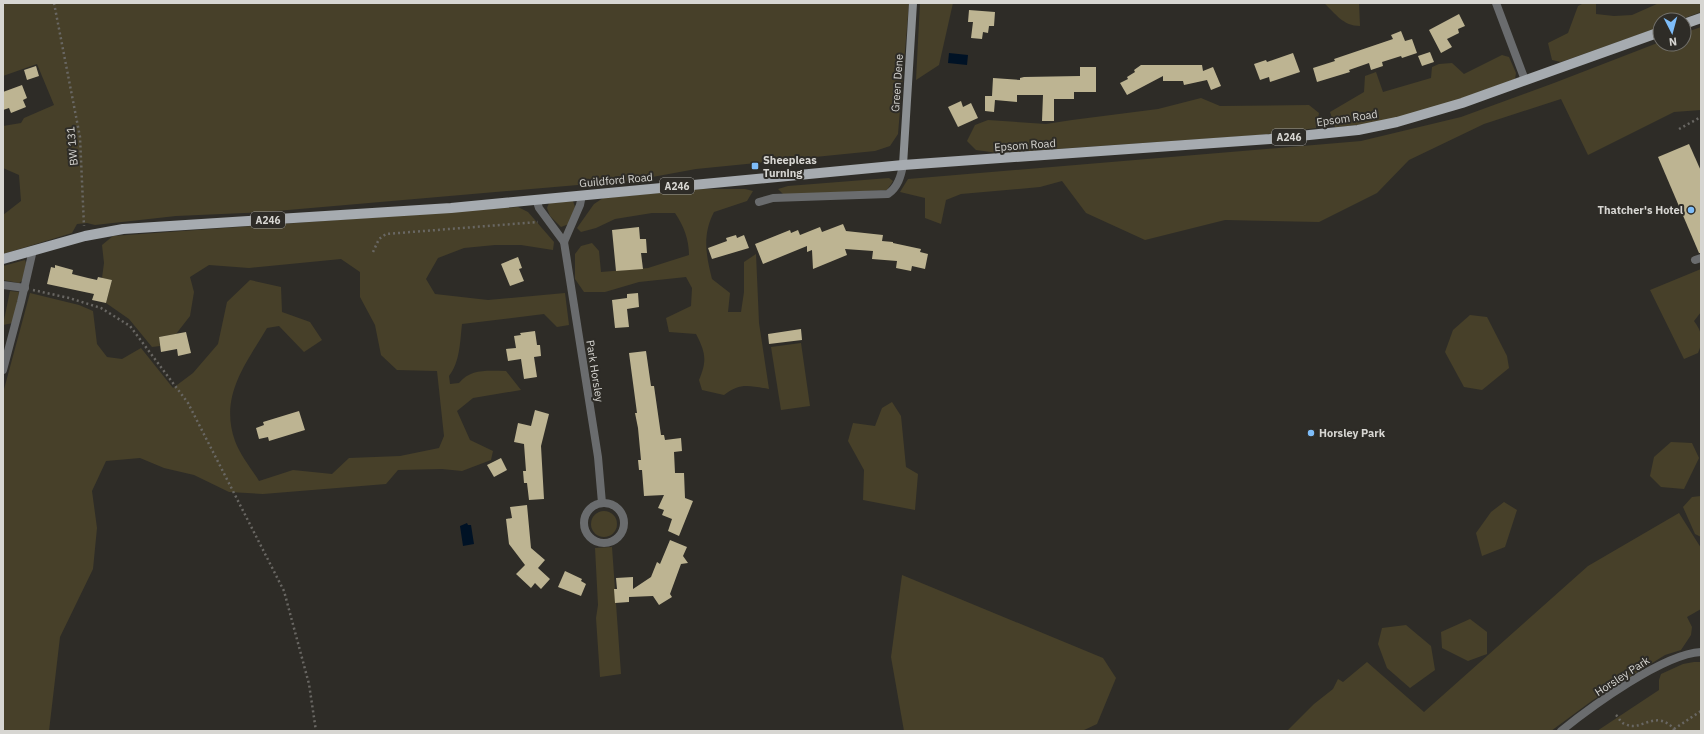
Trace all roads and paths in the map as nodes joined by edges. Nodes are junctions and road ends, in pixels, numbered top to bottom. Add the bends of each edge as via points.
1 (54, 3) edge
2 (913, 3) edge
3 (1496, 3) edge
4 (1652, 35) edge
5 (1525, 80) junction
6 (1701, 117) edge
7 (1679, 129) dead end
8 (902, 165) junction
9 (582, 195) junction
10 (536, 199) junction
11 (759, 202) dead end
12 (548, 221) junction
13 (85, 236) junction
14 (564, 242) junction
15 (33, 250) junction
16 (373, 252) dead end
17 (3, 259) edge
18 (3, 285) edge
19 (25, 288) junction
20 (3, 370) edge
21 (602, 503) junction
22 (1701, 652) edge
23 (1701, 710) edge
24 (1616, 715) dead end
25 (1674, 730) edge
26 (316, 731) edge
27 (1562, 731) edge

1 - 13 path, BW 131 via 80,138
2 - 8 street, Green Dene
3 - 5 street
4 - 5 main road, Epsom Road / A246
5 - 8 main road, Epsom Road / A246 via 1455,105 1358,130 1270,139
6 - 7 path
8 - 9 main road, Guildford Road / A246
8 - 11 street via 900,178 888,194 773,198
9 - 10 main road, Guildford Road / A246
9 - 14 street
10 - 12 street, Park Horsley
10 - 13 main road, Guildford Road / A246 via 451,208 123,229
12 - 14 street, Park Horsley
12 - 16 path via 386,234 379,239
13 - 15 main road, A246
14 - 21 street, Park Horsley via 598,457
15 - 17 main road, A246
15 - 19 street
18 - 19 street
19 - 20 street
19 - 26 path via 101,308 130,326 188,403 284,591 309,684
21 - 21 street via 612,505 620,511 624,521 622,531 616,539 606,543 592,538 584,525 589,511
22 - 27 street, Horsley Park via 1687,654 1656,666
23 - 25 path
24 - 25 path via 1624,724 1630,726 1659,720 1669,724

